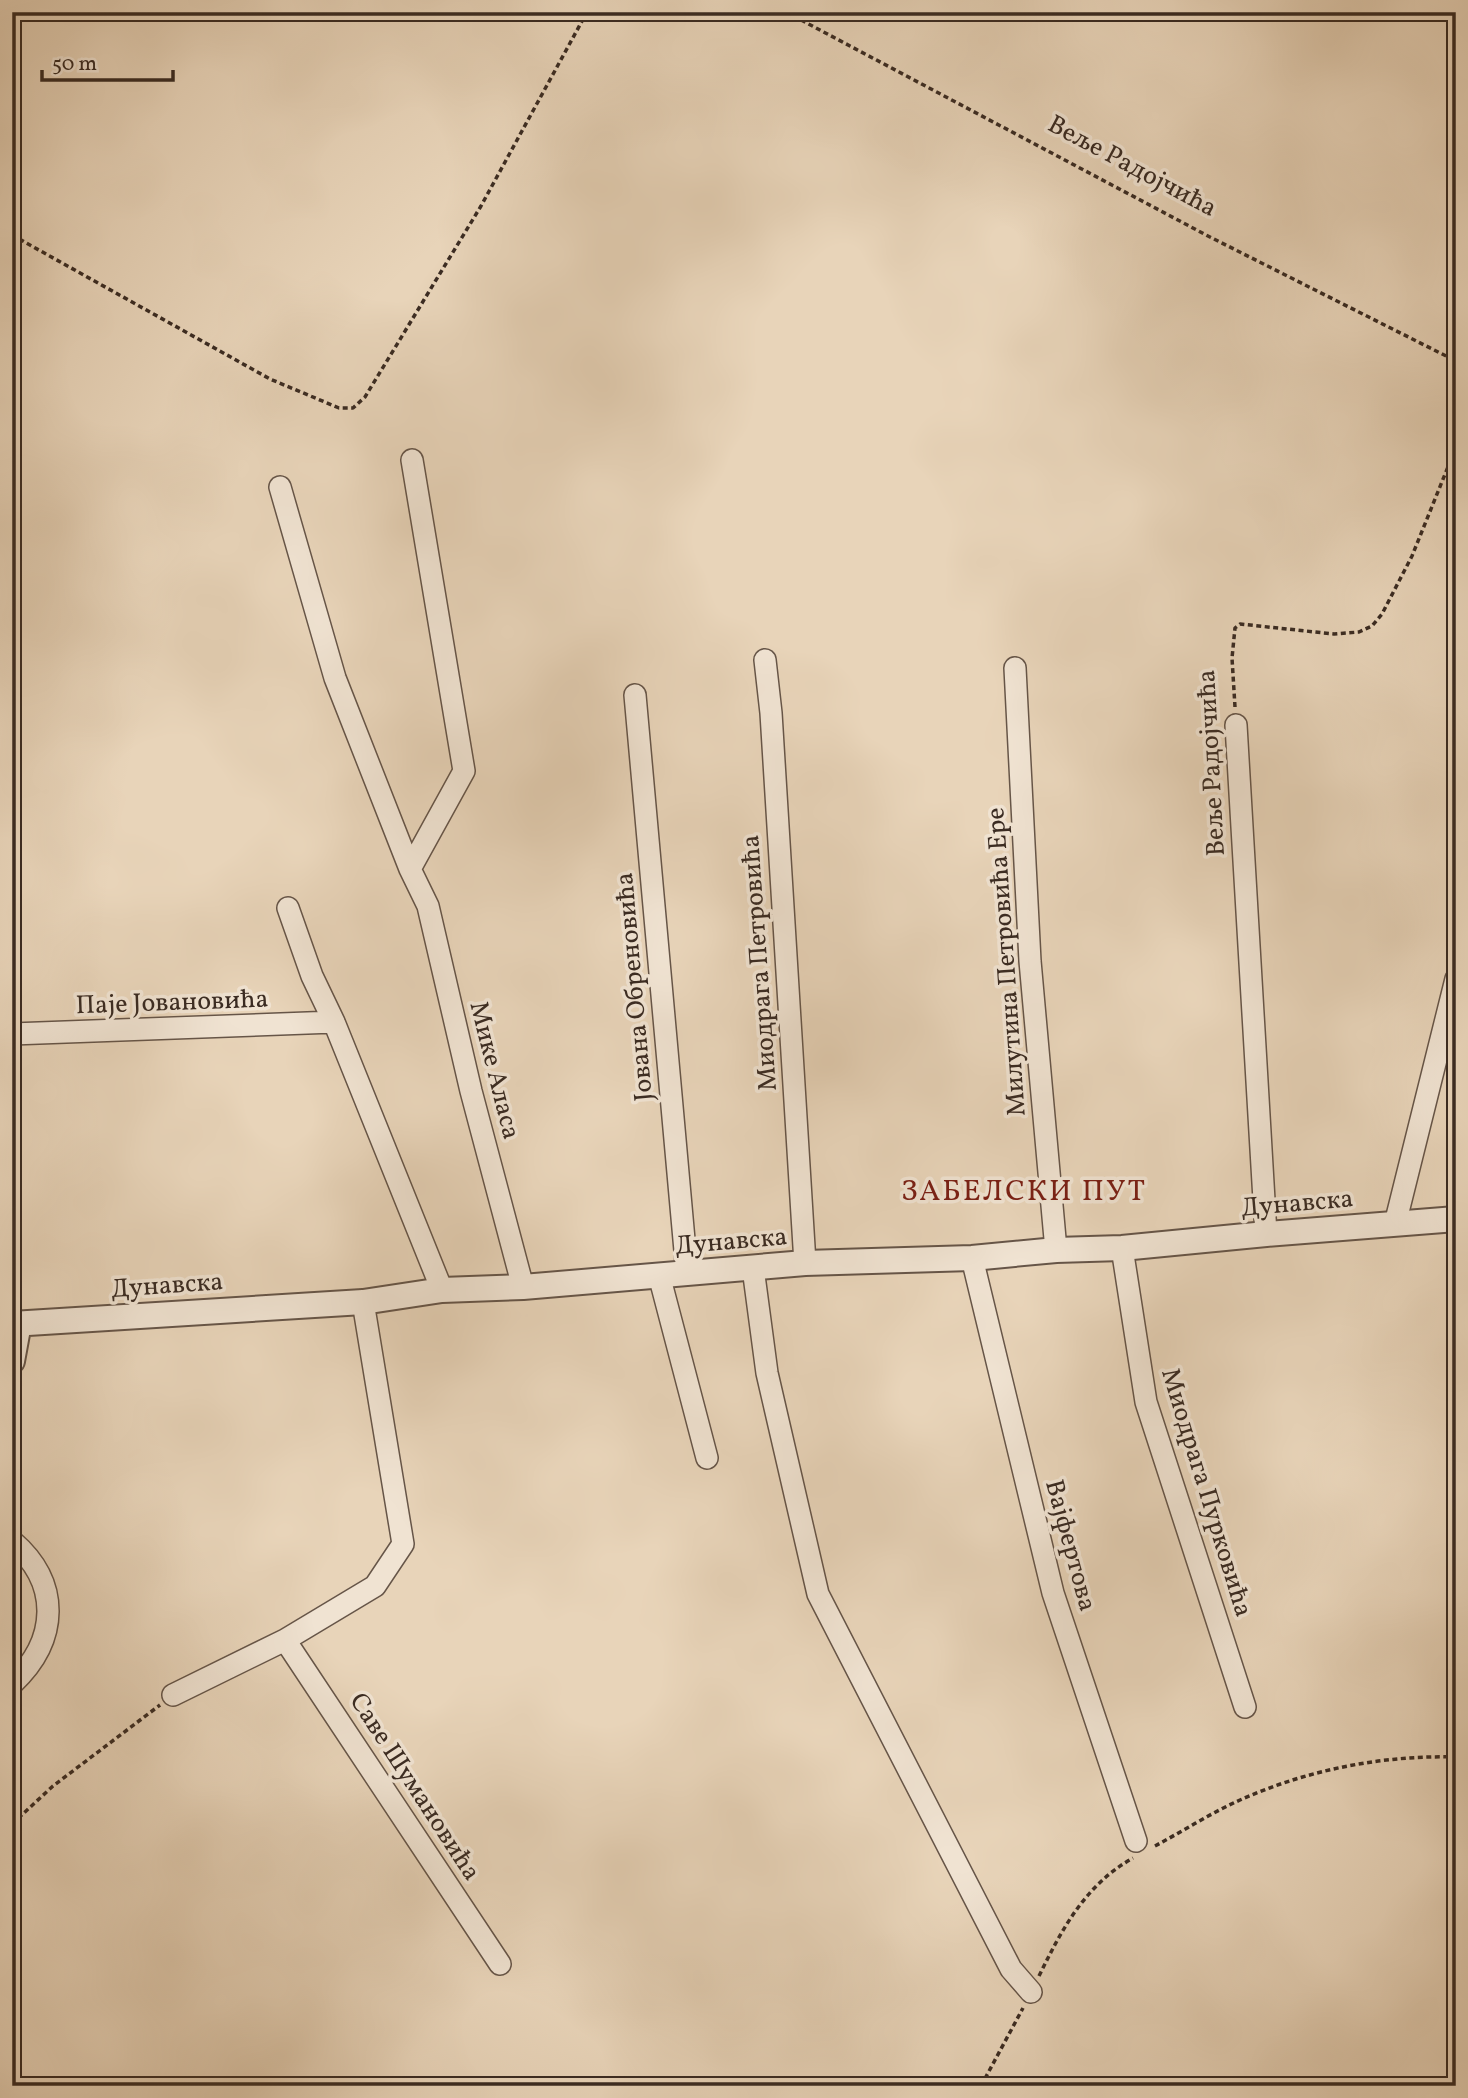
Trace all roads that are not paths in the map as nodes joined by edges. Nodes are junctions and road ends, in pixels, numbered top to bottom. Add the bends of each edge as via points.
1 (412, 460) dead end
2 (280, 487) dead end
3 (765, 660) dead end
4 (1015, 668) dead end
5 (635, 695) dead end
6 (1236, 725) road end
7 (410, 869) junction
8 (288, 908) dead end
9 (1456, 979) edge
10 (334, 1022) junction
11 (12, 1034) edge
12 (1456, 1219) edge
13 (1395, 1224) junction
14 (1266, 1234) junction
15 (1122, 1248) junction
16 (1056, 1250) junction
17 (972, 1258) junction
18 (805, 1263) junction
19 (753, 1268) junction
20 (687, 1273) junction
21 (659, 1275) junction
22 (523, 1287) junction
23 (442, 1290) junction
24 (363, 1301) junction
25 (16, 1324) edge
26 (12, 1361) edge
27 (707, 1458) dead end
28 (12, 1541) edge
29 (285, 1640) junction
30 (12, 1684) edge
31 (173, 1695) road end
32 (1245, 1707) dead end
33 (1140, 1849) road end
34 (500, 1964) dead end
35 (1031, 1992) road end

1 - 7 street via 464,771
2 - 7 street, Мике Аласа via 335,678
3 - 18 street, Миодрага Петровића
4 - 16 street, Милутина Петровића Ере via 1030,961
5 - 20 street, Јована Обреновића
6 - 14 street, Веље Радојчића
7 - 22 street, Мике Аласа via 428,906
8 - 10 street
9 - 13 street
10 - 11 street, Паје Јовановића
10 - 23 street
12 - 13 street, Дунавска
13 - 14 street, Дунавска
14 - 15 street, Дунавска
15 - 16 street, Дунавска
15 - 32 street, Миодрага Пурковића via 1146,1402
16 - 17 street, Дунавска
17 - 18 street, Дунавска
17 - 33 street, Вајфертова via 1053,1592
18 - 19 street, Дунавска
19 - 20 street, Дунавска
19 - 35 street via 767,1373 818,1594 1011,1969
20 - 21 street, Дунавска
21 - 22 street, Дунавска
21 - 27 street
22 - 23 street, Дунавска
23 - 24 street, Дунавска
24 - 25 street, Дунавска
24 - 29 street via 402,1544 375,1586
25 - 26 street
28 - 30 street via 39,1573 48,1601 42,1640
29 - 31 street
29 - 34 street, Саве Шумановића

